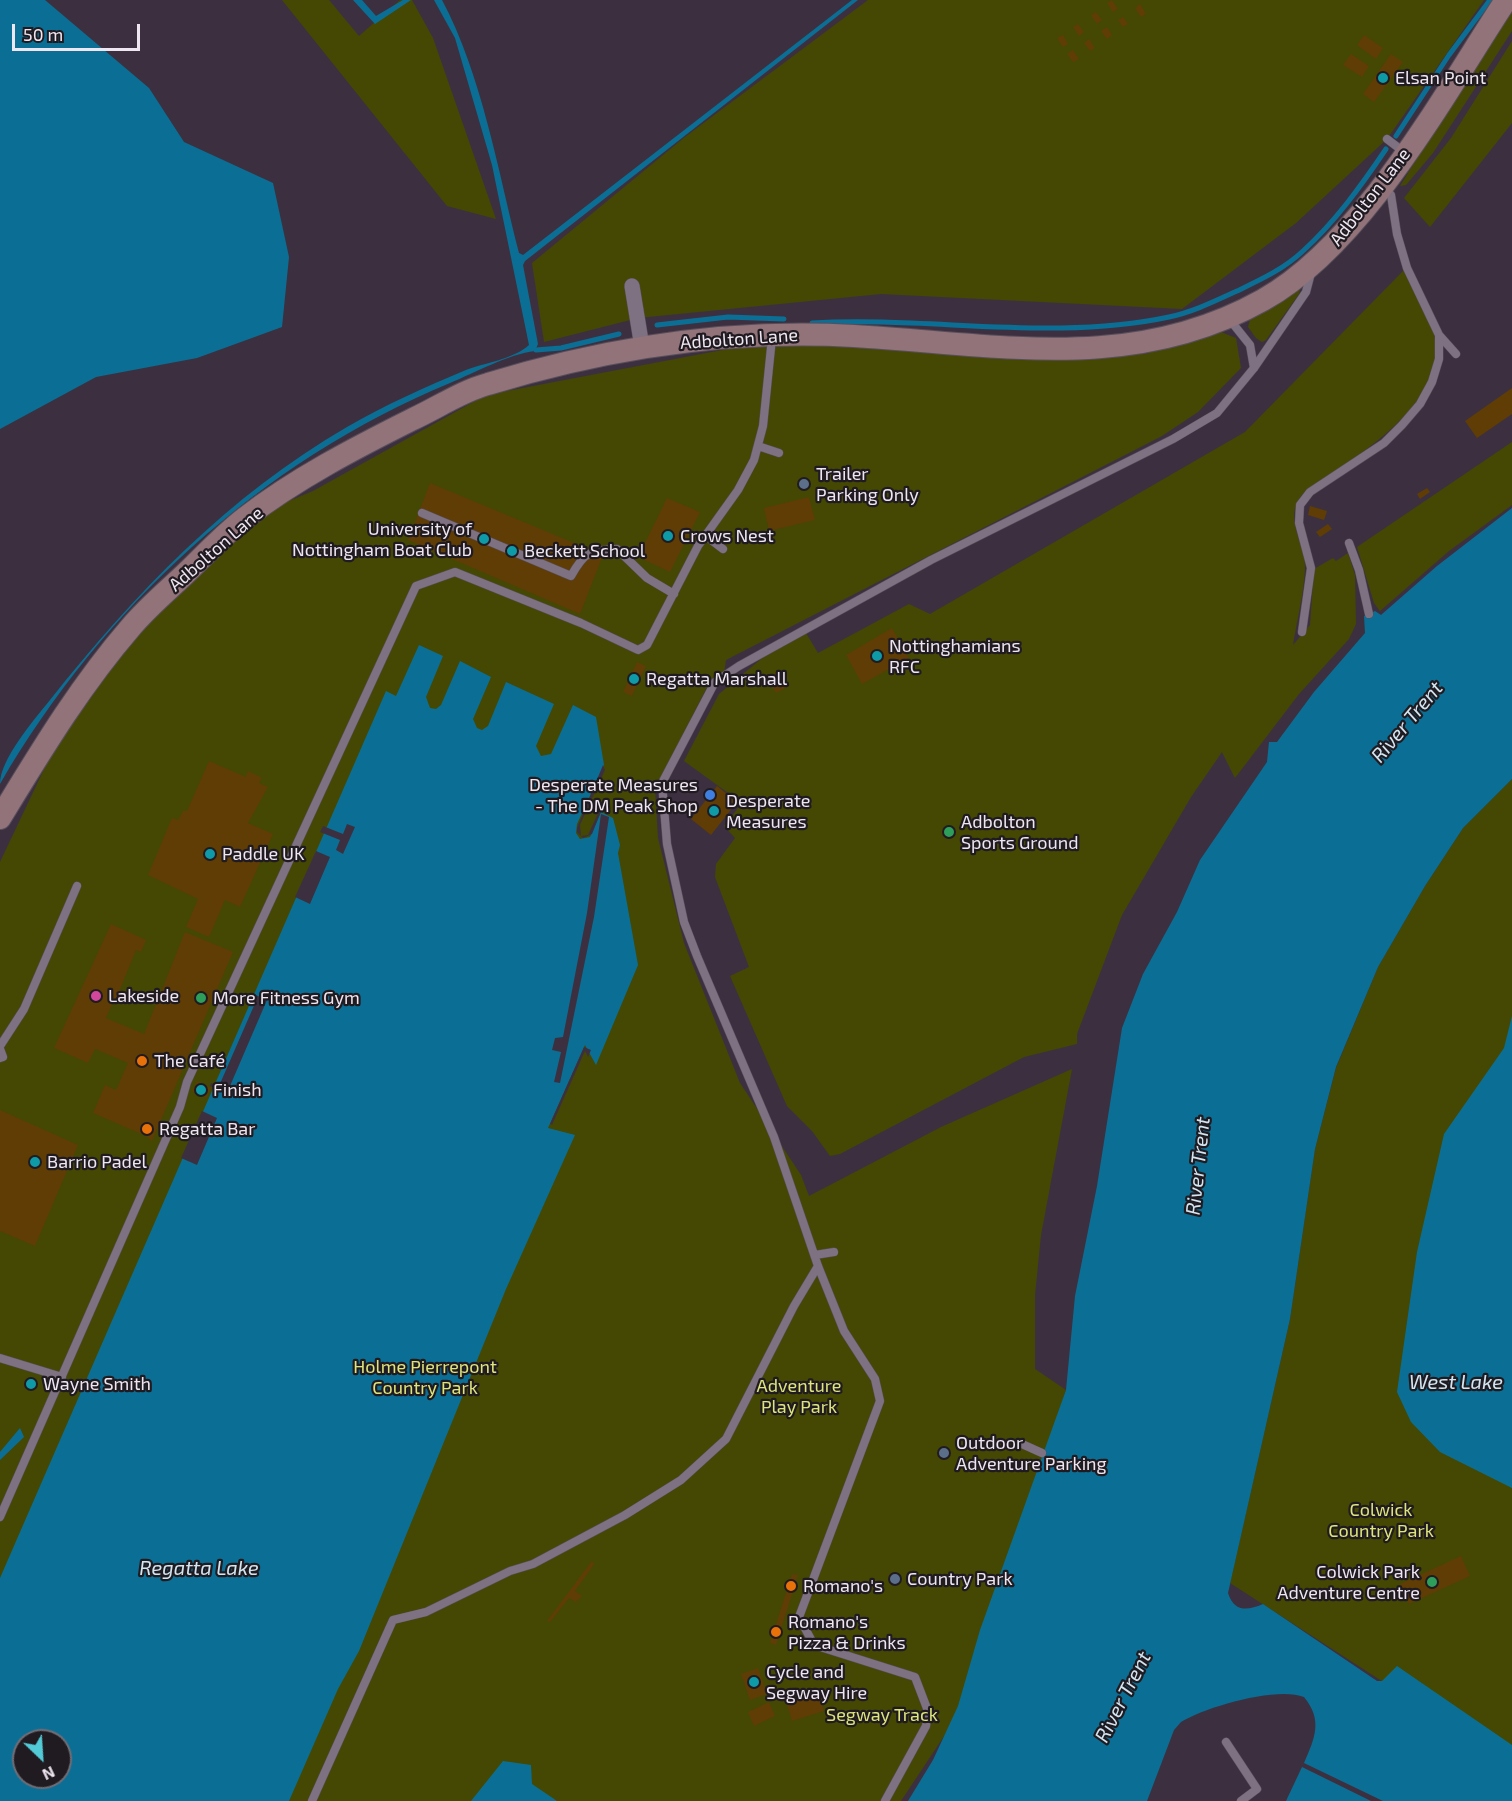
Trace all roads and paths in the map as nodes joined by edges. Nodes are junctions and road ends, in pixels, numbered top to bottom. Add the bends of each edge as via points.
1 (1506, 0) edge
2 (1387, 139) dead end
3 (1406, 153) junction
4 (1381, 186) junction
5 (1312, 266) junction
6 (632, 286) dead end
7 (1229, 318) junction
8 (1439, 335) junction
9 (772, 337) junction
10 (642, 346) junction
11 (1456, 354) dead end
12 (1254, 368) junction
13 (758, 446) junction
14 (779, 453) dead end
15 (422, 513) dead end
16 (706, 536) junction
17 (1349, 543) dead end
18 (723, 549) dead end
19 (674, 594) junction
20 (1369, 614) dead end
21 (1302, 632) dead end
22 (0, 818) edge
23 (77, 886) dead end
24 (0, 1048) edge
25 (0, 1058) edge
26 (834, 1252) dead end
27 (815, 1255) junction
28 (818, 1266) junction
29 (0, 1358) edge
30 (62, 1377) junction
31 (1022, 1444) dead end
32 (1042, 1453) dead end
33 (0, 1517) edge
34 (1226, 1742) dead end
35 (312, 1801) edge
36 (885, 1801) edge
37 (1241, 1801) edge

1 - 3 street, Adbolton Lane
2 - 3 lane
3 - 4 street, Adbolton Lane
4 - 5 street, Adbolton Lane via 1360,215
4 - 8 lane via 1391,195 1407,267
5 - 7 street, Adbolton Lane
5 - 12 lane via 1305,292
6 - 10 street
7 - 9 street, Adbolton Lane via 1138,345 1076,351 855,336
7 - 12 lane via 1250,345
8 - 11 lane
8 - 21 lane via 1439,359 1432,382 1414,411 1384,442 1310,492 1300,505 1299,522 1311,568
9 - 10 street, Adbolton Lane via 699,339
9 - 13 lane
10 - 22 street, Adbolton Lane via 484,385 347,452 245,518 134,623 69,706
12 - 27 lane via 1217,413 1197,426 931,560 715,682 662,783 666,844 684,922 774,1137
13 - 14 lane
13 - 16 lane via 738,490
15 - 19 lane via 571,576 592,550 617,549 647,578
16 - 18 lane
16 - 19 lane
17 - 20 lane
19 - 30 lane via 647,645 638,650 455,572 416,586 187,1082 180,1107
23 - 24 lane via 24,1009 3,1037
24 - 25 lane
26 - 27 lane
27 - 28 lane
28 - 35 lane via 726,1439 687,1475 625,1515 533,1564 510,1571 426,1612 393,1620
28 - 36 lane via 846,1336 875,1379 880,1401 800,1617 814,1645 915,1677 928,1712 926,1726
29 - 30 lane
30 - 33 lane
31 - 32 lane
34 - 37 lane via 1257,1789

